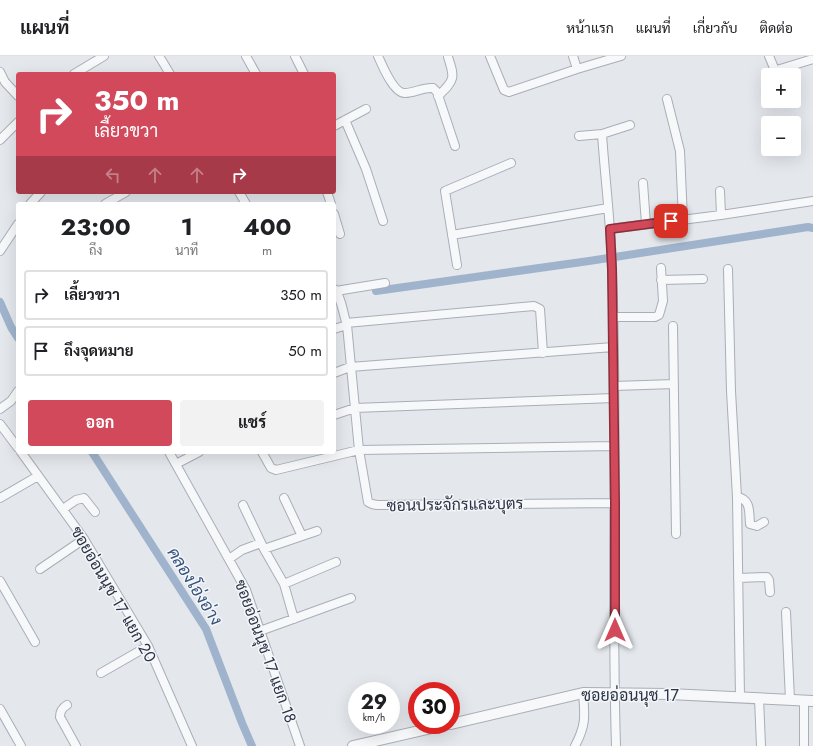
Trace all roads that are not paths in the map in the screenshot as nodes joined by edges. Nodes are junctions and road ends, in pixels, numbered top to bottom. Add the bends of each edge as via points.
1 (104, 56) edge
2 (159, 56) edge
3 (246, 56) edge
4 (295, 56) edge
5 (378, 56) edge
6 (490, 56) edge
7 (573, 56) edge
8 (620, 56) edge
9 (769, 56) edge
10 (448, 57) edge
11 (813, 59) edge
12 (577, 69) junction
13 (0, 72) edge
14 (77, 72) edge
15 (169, 72) edge
16 (255, 72) edge
17 (303, 72) edge
18 (16, 94) edge
19 (438, 96) junction
20 (667, 100) dead end
21 (366, 109) dead end
22 (345, 120) junction
23 (16, 124) edge
24 (336, 125) edge
25 (630, 125) dead end
26 (602, 134) junction
27 (579, 136) dead end
28 (0, 140) edge
29 (455, 146) dead end
30 (512, 163) dead end
31 (643, 183) dead end
32 (720, 190) dead end
33 (39, 194) edge
34 (122, 194) edge
35 (813, 201) edge
36 (32, 202) edge
37 (108, 202) edge
38 (608, 208) junction
39 (721, 215) junction
40 (683, 220) junction
41 (336, 221) edge
42 (383, 222) dead end
43 (646, 224) junction
44 (16, 227) edge
45 (610, 229) junction
46 (340, 234) dead end
47 (452, 236) junction
48 (0, 250) edge
49 (457, 264) dead end
50 (660, 268) dead end
51 (728, 269) dead end
52 (703, 279) dead end
53 (662, 280) junction
54 (385, 283) dead end
55 (336, 290) edge
56 (336, 293) edge
57 (613, 317) junction
58 (347, 324) junction
59 (673, 326) dead end
60 (336, 328) edge
61 (613, 348) junction
62 (543, 352) junction
63 (350, 367) junction
64 (336, 372) edge
65 (674, 384) junction
66 (614, 386) junction
67 (16, 394) edge
68 (614, 398) junction
69 (354, 408) junction
70 (0, 409) edge
71 (336, 414) edge
72 (0, 424) edge
73 (16, 445) edge
74 (614, 446) junction
75 (359, 450) junction
76 (22, 454) edge
77 (170, 454) edge
78 (195, 454) edge
79 (263, 454) edge
80 (176, 464) junction
81 (38, 476) junction
82 (737, 497) junction
83 (0, 498) edge
84 (284, 498) dead end
85 (615, 503) junction
86 (242, 506) dead end
87 (63, 509) junction
88 (94, 512) dead end
89 (764, 522) dead end
90 (317, 531) dead end
91 (676, 534) dead end
92 (302, 536) junction
93 (84, 539) junction
94 (263, 546) junction
95 (229, 559) junction
96 (336, 562) dead end
97 (40, 569) dead end
98 (738, 578) junction
99 (0, 581) edge
100 (284, 584) junction
101 (770, 592) dead end
102 (351, 598) dead end
103 (786, 612) dead end
104 (294, 619) junction
105 (260, 631) junction
106 (35, 642) dead end
107 (148, 646) junction
108 (101, 672) dead end
109 (583, 693) junction
110 (614, 693) junction
111 (740, 697) junction
112 (759, 698) junction
113 (790, 700) junction
114 (809, 701) edge
115 (67, 705) dead end
116 (0, 709) edge
117 (460, 722) edge
118 (411, 734) edge
119 (381, 742) edge
120 (22, 746) edge
121 (76, 746) edge
122 (192, 746) edge
123 (300, 746) edge
124 (353, 746) edge
125 (575, 746) edge
126 (616, 746) edge
127 (761, 746) edge
128 (804, 746) edge

1 - 14 street
2 - 15 street
3 - 16 street
4 - 17 street
5 - 19 street via 401,93 429,87 438,92
6 - 12 street via 504,90 509,92
7 - 12 street
8 - 12 street
9 - 11 street via 777,70
10 - 19 street via 454,75
13 - 18 street via 4,82
19 - 29 street
20 - 40 street via 680,151
21 - 22 street
22 - 24 street
22 - 42 street via 366,170
23 - 28 street
25 - 26 street
26 - 27 street
26 - 38 street
30 - 47 street via 444,191
31 - 43 street
32 - 39 street
33 - 36 street
34 - 37 street
35 - 39 street
38 - 45 street
38 - 47 street
39 - 40 street
40 - 43 street
41 - 46 street
43 - 45 street
44 - 48 street
45 - 57 street
47 - 49 street
50 - 53 street
51 - 82 street
52 - 53 street
53 - 57 street via 663,301 658,316
54 - 55 street
56 - 58 street, ซอนประจักรและบุตร
57 - 61 street
58 - 60 street
58 - 62 street via 534,306 540,309
58 - 63 street, ซอนประจักรและบุตร
59 - 65 street
61 - 62 street
61 - 66 street
62 - 63 street
63 - 64 street
63 - 69 street, ซอนประจักรและบุตร
65 - 66 street
65 - 91 street
66 - 68 street
67 - 70 street
68 - 69 street
68 - 74 street
69 - 71 street
69 - 75 street, ซอนประจักรและบุตร
72 - 73 street
74 - 75 street
74 - 85 street
75 - 79 street via 276,470 271,468
75 - 85 street, ซอนประจักรและบุตร via 368,502 374,505
76 - 81 street, ซอยอ่อนนุช 17 แยก 20
77 - 80 street, ซอยอ่อนนุช 17 แยก 18
78 - 80 street
80 - 95 street, ซอยอ่อนนุช 17 แยก 18
81 - 83 street
81 - 87 street, ซอยอ่อนนุช 17 แยก 20
82 - 89 street via 746,501 750,524 757,526
82 - 98 street
84 - 92 street
85 - 110 street
86 - 94 street
87 - 88 street via 84,498
87 - 93 street, ซอยอ่อนนุช 17 แยก 20
90 - 92 street
92 - 94 street
93 - 97 street
93 - 107 street, ซอยอ่อนนุช 17 แยก 20
94 - 95 street via 239,552
94 - 100 street
95 - 105 street, ซอยอ่อนนุช 17 แยก 18 via 246,590
96 - 100 street
98 - 101 street via 767,577
98 - 111 street
99 - 106 street
100 - 104 street
102 - 104 street
103 - 113 street
104 - 105 street
105 - 123 street, ซอยอ่อนนุช 17 แยก 18
107 - 108 street
107 - 122 street, ซอยอ่อนนุช 17 แยก 20
109 - 110 street, ซอยอ่อนนุช 17
109 - 117 street, ซอยอ่อนนุช 17
109 - 125 street via 584,723
110 - 111 street, ซอยอ่อนนุช 17
110 - 126 street
111 - 112 street, ซอยอ่อนนุช 17
112 - 113 street, ซอยอ่อนนุช 17
112 - 127 street
113 - 114 street, ซอยอ่อนนุช 17
114 - 128 street
115 - 121 street via 62,708 60,717
116 - 120 street
118 - 119 street
119 - 124 street

